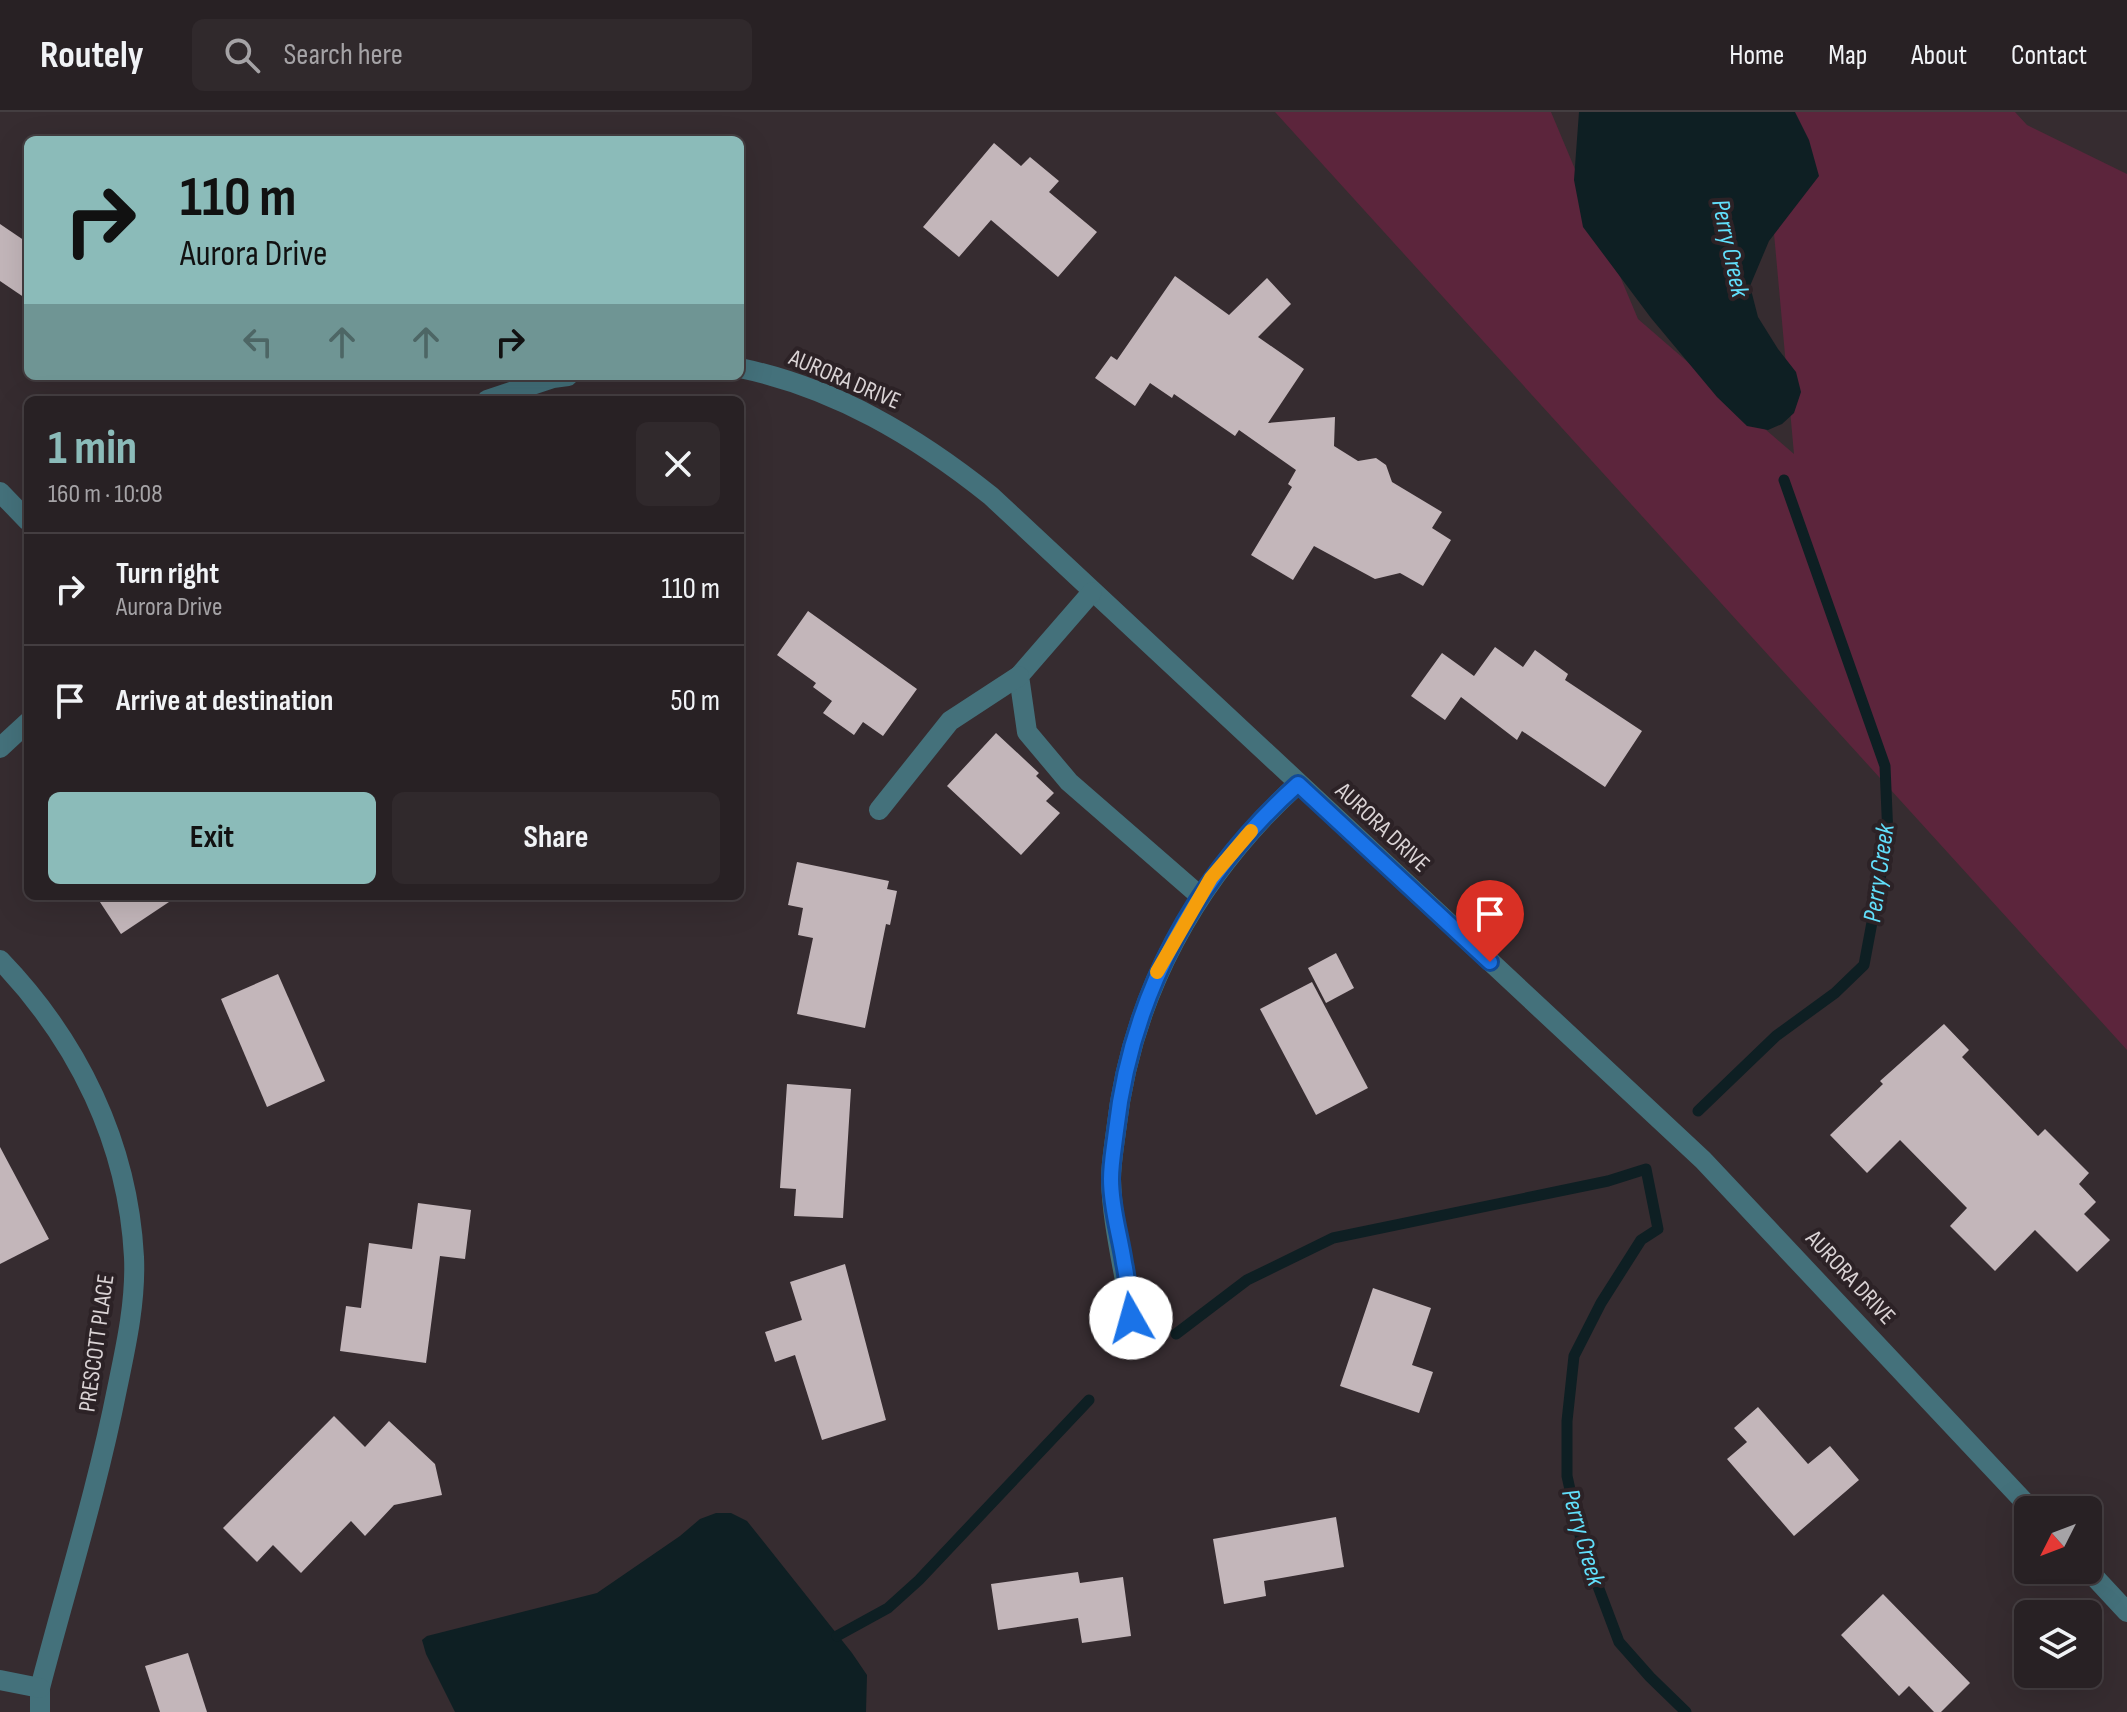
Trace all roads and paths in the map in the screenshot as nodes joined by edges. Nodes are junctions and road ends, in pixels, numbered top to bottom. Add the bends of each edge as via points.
1 (744, 369) edge
2 (554, 380) edge
3 (500, 396) edge
4 (0, 492) edge
5 (24, 517) edge
6 (1092, 592) junction
7 (1019, 676) junction
8 (24, 726) edge
9 (0, 748) edge
10 (1298, 784) junction
11 (879, 810) dead end
12 (1200, 896) junction
13 (0, 960) edge
14 (1131, 1318) dead end
15 (2019, 1496) edge
16 (2101, 1584) edge
17 (2127, 1612) edge
18 (0, 1680) edge
19 (40, 1688) junction
20 (40, 1712) edge

1 - 6 street, AURORA DRIVE via 861,408 912,438 991,496
2 - 3 street
4 - 5 street
6 - 7 street
6 - 10 street, AURORA DRIVE
7 - 11 street via 950,721
7 - 12 street via 1027,732 1069,782
8 - 9 street
10 - 12 street via 1264,816
10 - 15 street, AURORA DRIVE via 1703,1160
12 - 14 street via 1159,969 1121,1086 1111,1178
13 - 19 street, PRESCOTT PLACE via 42,1006 95,1095 112,1140 134,1258 132,1309 104,1457
16 - 17 street
18 - 19 street
19 - 20 street, PRESCOTT PLACE

